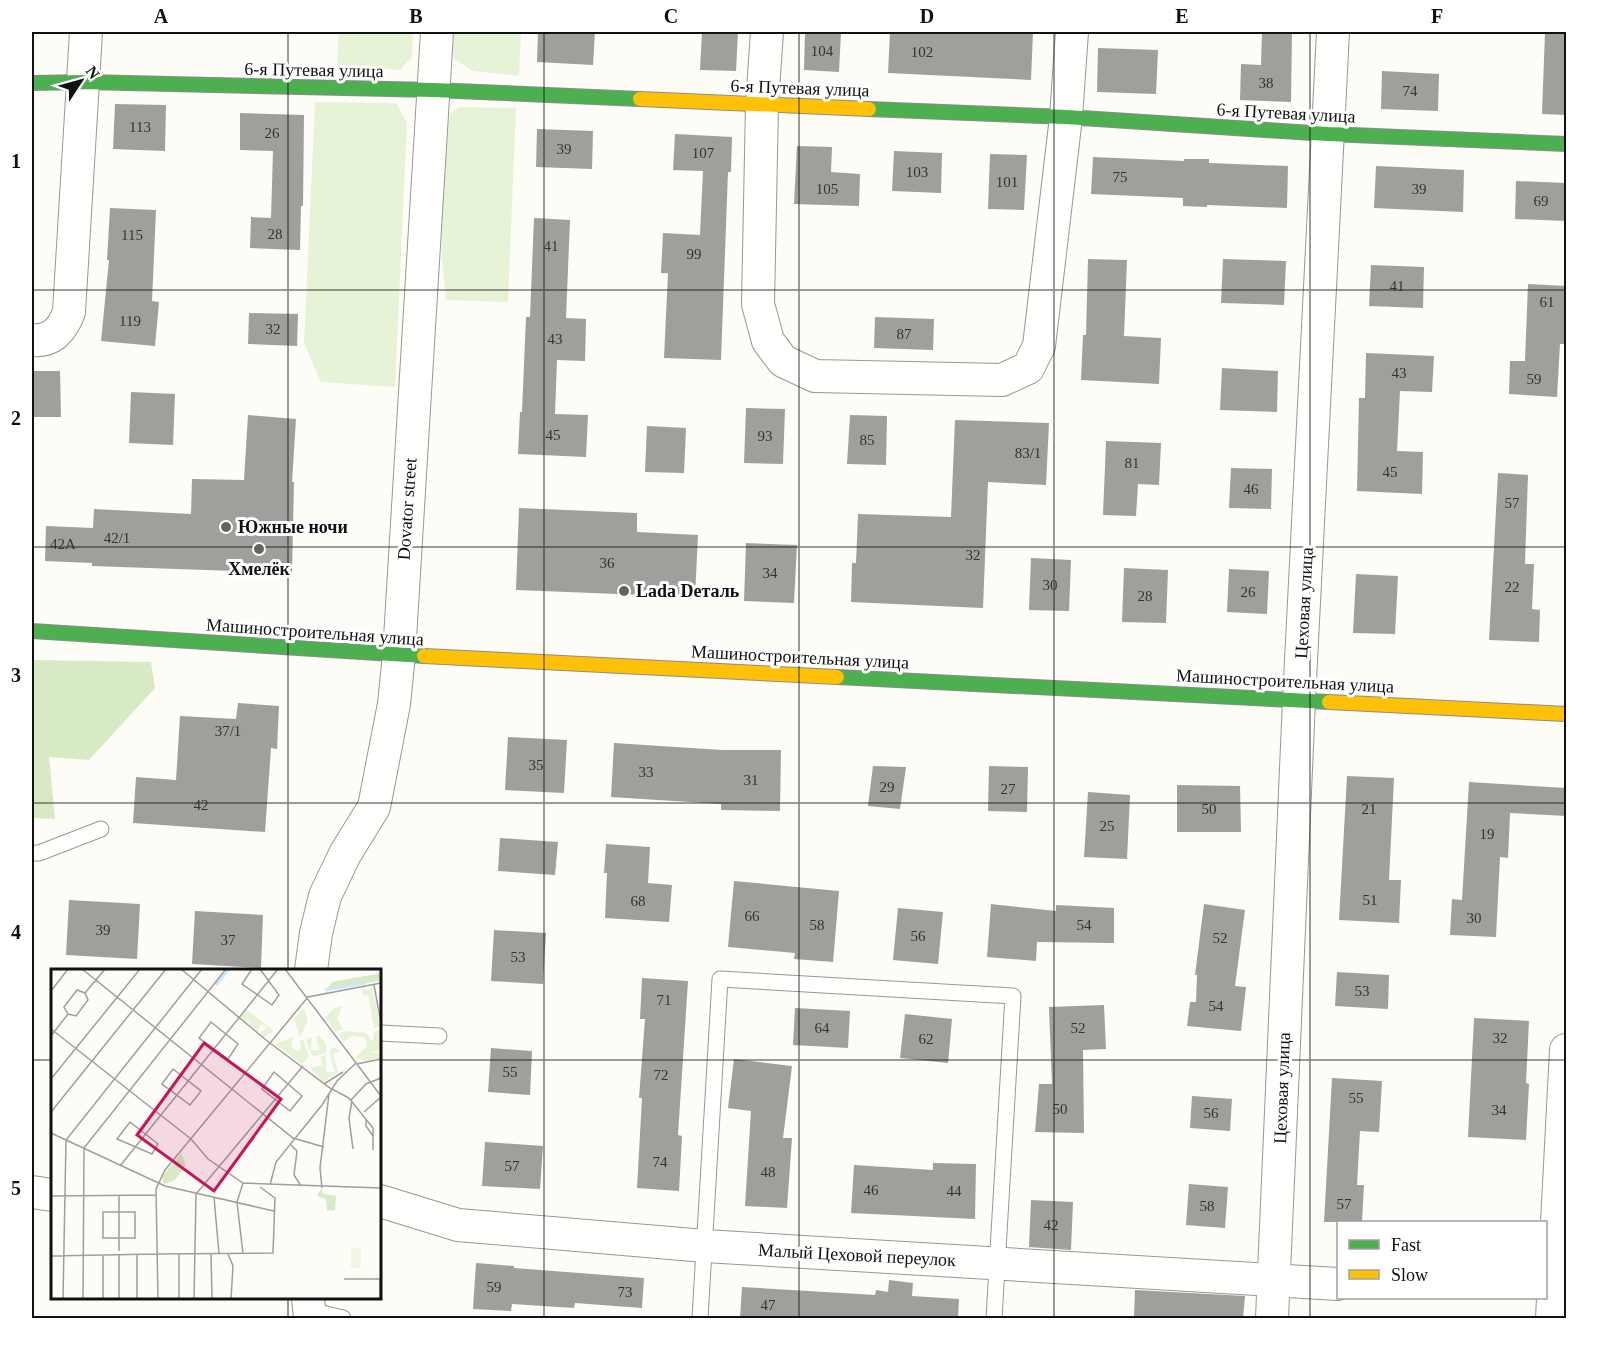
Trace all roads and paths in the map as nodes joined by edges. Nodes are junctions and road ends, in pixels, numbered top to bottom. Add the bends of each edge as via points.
1 (86, 32) edge
2 (437, 32) edge
3 (767, 32) edge
4 (1072, 32) edge
5 (1333, 32) edge
6 (84, 82) junction
7 (32, 83) edge
8 (433, 90) junction
9 (762, 104) junction
10 (1066, 117) junction
11 (1328, 134) junction
12 (1566, 144) edge
13 (32, 340) edge
14 (32, 631) edge
15 (399, 656) junction
16 (1299, 700) junction
17 (1566, 714) edge
18 (101, 829) dead end
19 (32, 854) edge
20 (311, 969) edge
21 (381, 1033) edge
22 (439, 1036) dead end
23 (1566, 1050) edge
24 (32, 1192) edge
25 (51, 1195) edge
26 (381, 1200) edge
27 (705, 1246) junction
28 (997, 1263) junction
29 (1274, 1280) junction
30 (1337, 1284) edge
31 (1554, 1302) edge
32 (309, 1309) edge
33 (343, 1318) edge
34 (700, 1318) edge
35 (994, 1318) edge
36 (1272, 1318) edge

1 - 6 street
2 - 8 street, Dovator street
3 - 9 street
4 - 10 street
5 - 11 street, Цеховая улица
6 - 7 street, 6-я Путевая улица
6 - 8 street, 6-я Путевая улица
6 - 13 street via 69,312 64,326 55,335
8 - 9 street, 6-я Путевая улица
8 - 15 street, Dovator street
9 - 10 street, 6-я Путевая улица
9 - 10 street via 759,304 768,340 783,361 815,376 1002,380 1028,368 1040,346
10 - 11 street, 6-я Путевая улица
11 - 12 street, 6-я Путевая улица
11 - 16 street, Цеховая улица
14 - 15 street, Машиностроительная улица
15 - 16 street, Машиностроительная улица
15 - 20 street, Dovator street via 374,807 325,896
16 - 17 street, Машиностроительная улица
16 - 29 street, Цеховая улица
18 - 19 lane
21 - 22 lane
23 - 31 street
24 - 25 street
26 - 27 street, Малый Цеховой переулок via 458,1225
27 - 28 street, Малый Цеховой переулок
27 - 28 lane via 720,979 1013,996
27 - 34 lane
28 - 29 street, Малый Цеховой переулок
28 - 35 lane
29 - 30 street, Малый Цеховой переулок
29 - 36 street, Цеховая улица
32 - 33 lane

